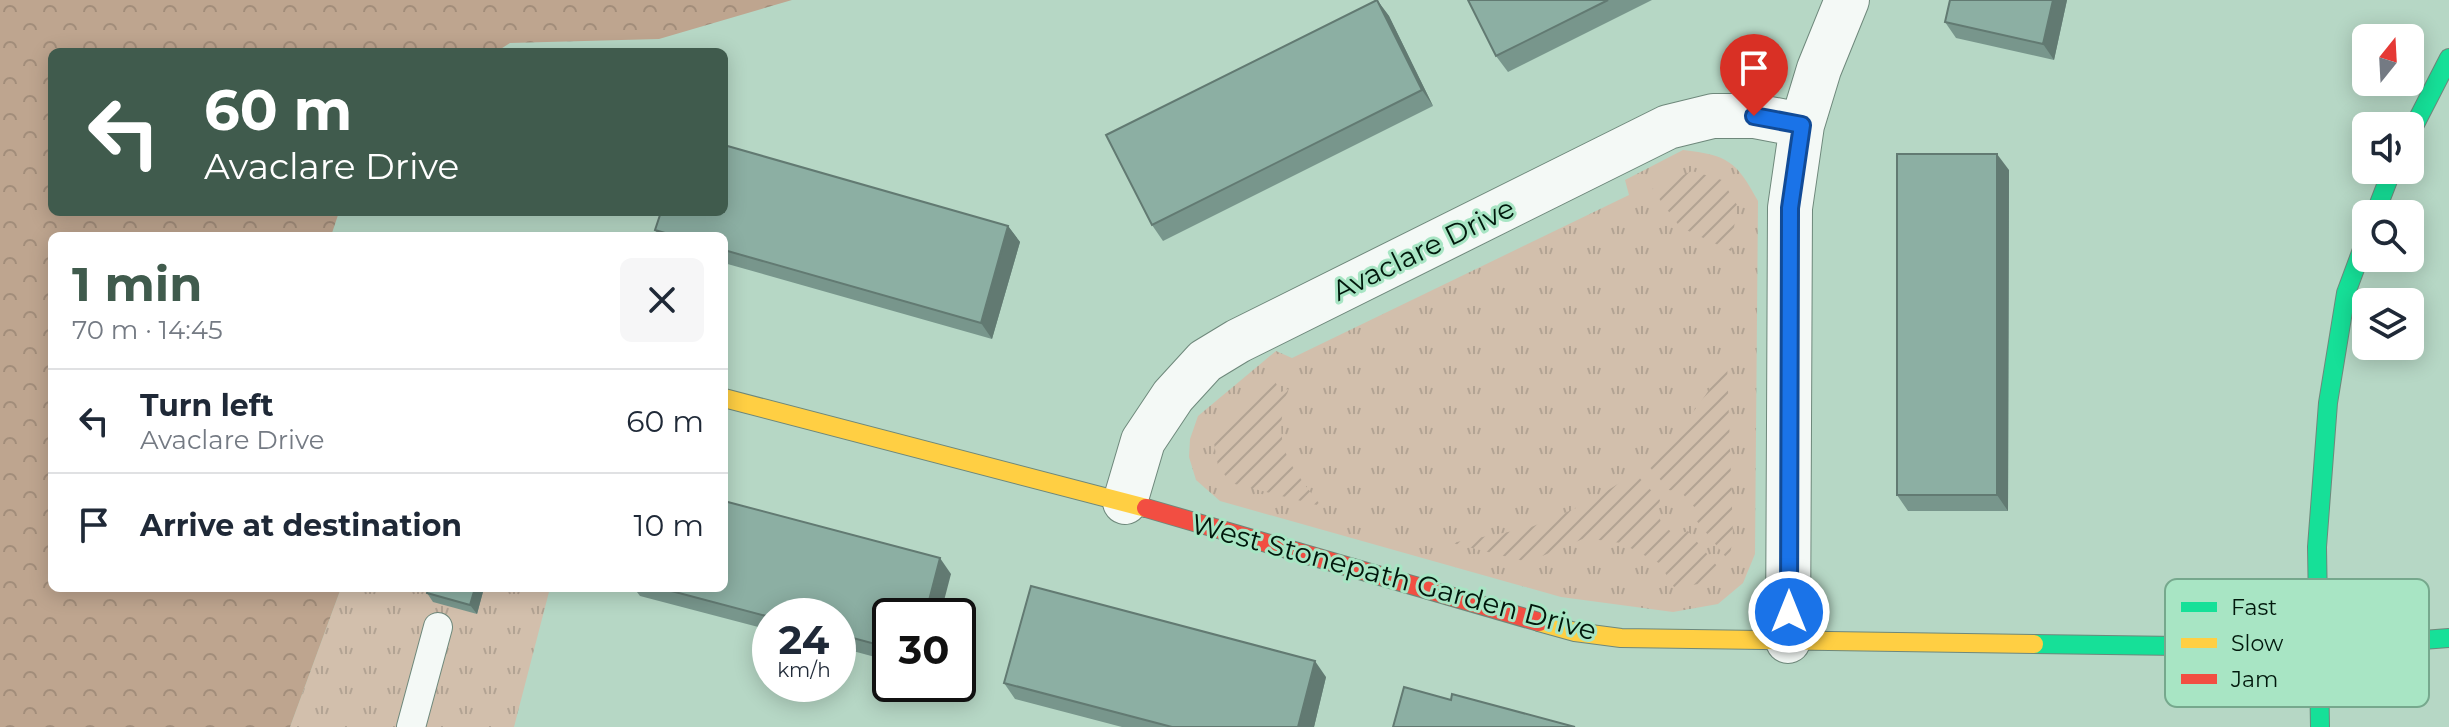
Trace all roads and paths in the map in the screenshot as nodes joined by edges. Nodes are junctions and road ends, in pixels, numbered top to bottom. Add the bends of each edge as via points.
1 (1847, 0) edge
2 (2449, 58) edge
3 (2421, 112) edge
4 (1802, 125) junction
5 (2354, 272) edge
6 (728, 399) edge
7 (1125, 502) junction
8 (2318, 579) edge
9 (438, 627) dead end
10 (2449, 638) edge
11 (2429, 640) edge
12 (1788, 641) junction
13 (2165, 646) edge
14 (2320, 707) edge
15 (411, 727) edge
16 (2320, 727) edge

1 - 4 street
2 - 3 street
4 - 7 street, Avaclare Drive via 1754,116 1713,116 1668,127 1238,341 1205,361 1173,396 1143,441
4 - 12 street via 1790,208
5 - 8 street via 2328,403
6 - 7 street, West Stonepath Garden Drive
7 - 12 street, West Stonepath Garden Drive via 1575,632 1667,640
9 - 15 lane
10 - 11 street, West Stonepath Garden Drive
12 - 13 street, West Stonepath Garden Drive
14 - 16 street

